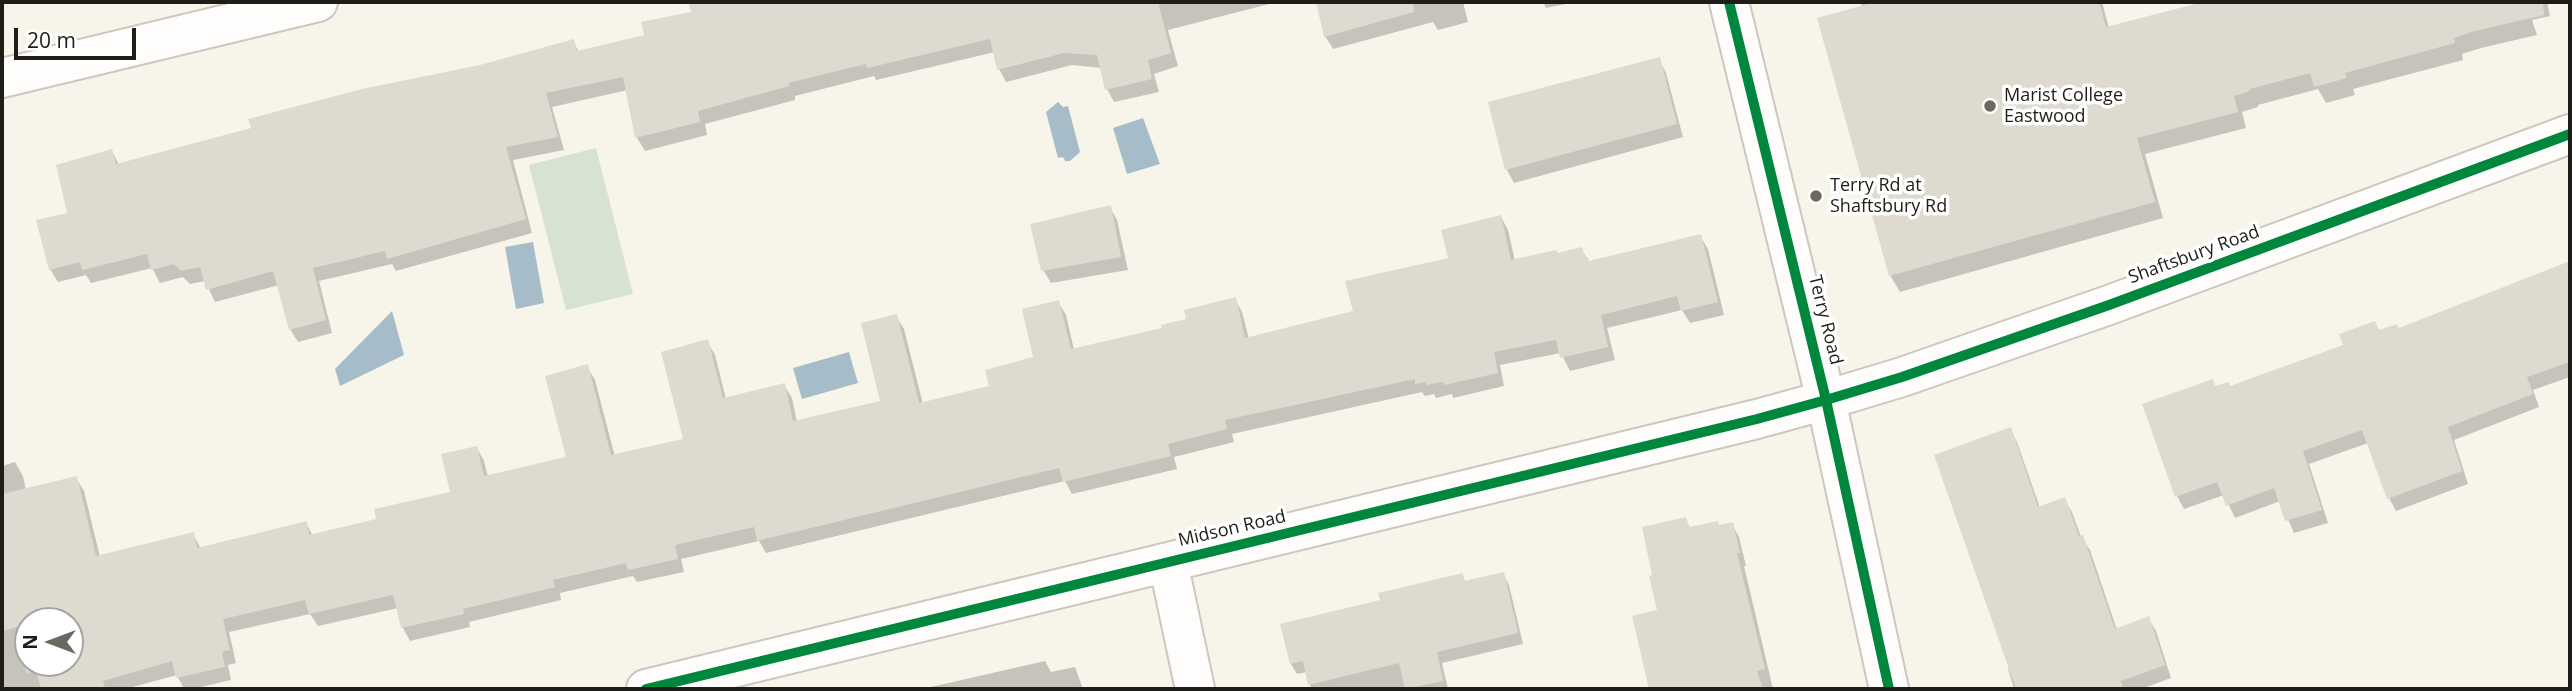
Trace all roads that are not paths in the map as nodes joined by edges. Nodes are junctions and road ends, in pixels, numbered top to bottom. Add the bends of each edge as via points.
1 (318, 2) edge
2 (1728, 2) edge
3 (2, 78) edge
4 (2570, 134) edge
5 (1826, 400) junction
6 (1168, 562) junction
7 (646, 689) edge
8 (1195, 689) edge
9 (1889, 689) edge

1 - 3 street
2 - 5 street, Terry Road
4 - 5 street, Shaftsbury Road via 2122,300
5 - 6 street, Midson Road
5 - 9 street, Terry Road
6 - 7 street, Midson Road
6 - 8 street

